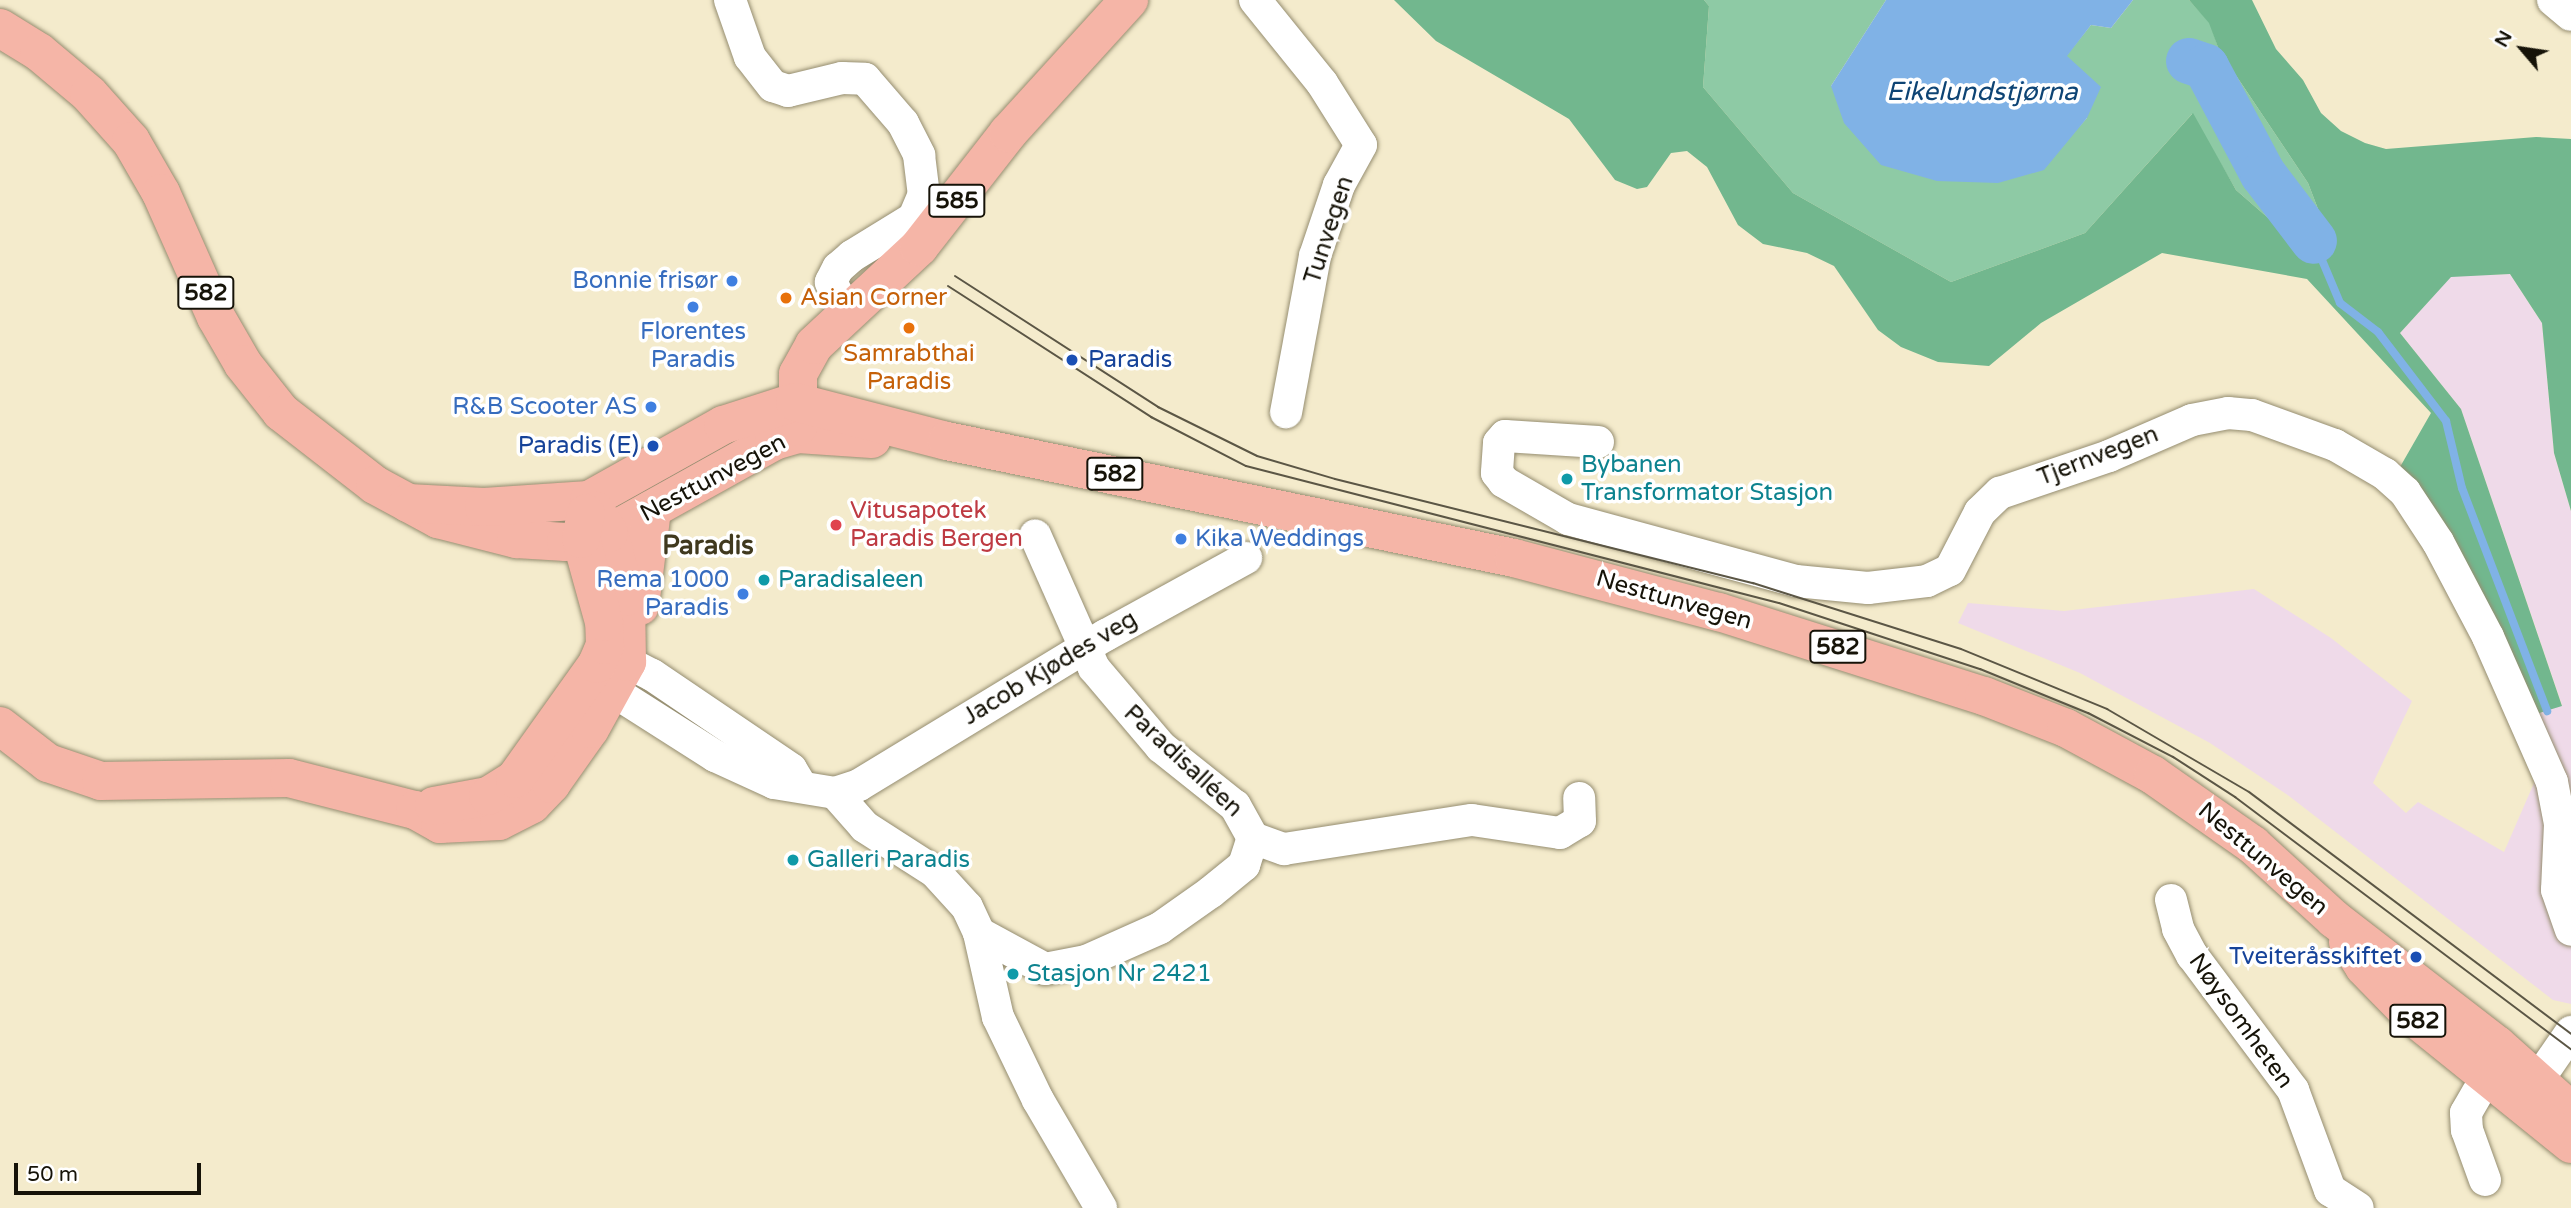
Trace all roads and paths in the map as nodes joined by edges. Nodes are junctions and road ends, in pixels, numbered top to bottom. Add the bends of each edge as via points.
1 (730, 0) edge
2 (1129, 0) edge
3 (1255, 0) edge
4 (2553, 0) edge
5 (2571, 15) edge
6 (0, 28) edge
7 (847, 312) junction
8 (1286, 412) dead end
9 (797, 418) junction
10 (1598, 442) dead end
11 (589, 500) junction
12 (408, 503) junction
13 (652, 510) junction
14 (1035, 535) dead end
15 (585, 538) junction
16 (1246, 558) dead end
17 (1090, 658) junction
18 (617, 664) junction
19 (0, 726) edge
20 (847, 789) junction
21 (1578, 798) dead end
22 (1253, 838) junction
23 (2171, 900) dead end
24 (2571, 930) edge
25 (979, 933) junction
26 (2571, 1032) edge
27 (2530, 1091) junction
28 (2478, 1092) dead end
29 (2571, 1111) edge
30 (2571, 1144) edge
31 (2485, 1181) dead end
32 (1101, 1208) edge
33 (2358, 1208) edge

1 - 7 street via 750,57 767,82 788,91 842,78 865,79 903,123 919,155 924,194 914,218 852,256 831,282
2 - 7 main road, 585 via 1008,133 919,247
3 - 8 street, Tunvegen via 1322,83 1361,145 1339,185 1315,256
4 - 5 street
6 - 12 main road, 582 via 39,52 89,94 131,141 161,193 216,317 243,364 281,412 326,452
7 - 9 main road, 585 via 802,363
9 - 11 main road, Nesttunvegen / 582 via 723,425
9 - 13 main road, Nesttunvegen
9 - 27 main road, Nesttunvegen / 582 via 947,441 1514,558 1719,612 1984,696 2094,743 2192,799 2253,845 2334,919 2385,991
10 - 24 street, Tjernvegen via 1503,437 1497,473 1504,482 1568,519 1796,581 1863,588 1905,586 1942,575 1958,558 1980,512 2000,493 2109,456 2192,420 2228,413 2252,415 2335,445 2385,474 2405,492 2434,535 2488,637 2552,782 2560,824 2557,890
11 - 12 main road, 582 via 508,507
11 - 15 main road
12 - 15 main road, 582 via 468,529
13 - 15 main road, Nesttunvegen
13 - 18 main road via 640,610
14 - 17 street, Paradisalléen
15 - 18 main road via 626,597
16 - 17 street, Jacob Kjødes veg
17 - 20 street, Jacob Kjødes veg
17 - 22 street, Paradisalléen via 1161,747 1235,806
18 - 19 main road via 515,779 488,796 415,810 289,778 101,781 48,763
18 - 20 street via 791,769 800,784
20 - 25 street via 895,843 952,888
21 - 22 street, Paradisalléen via 1580,821 1560,833 1472,820 1284,849
22 - 25 street, Paradisalléen via 1244,866 1211,892 1160,928 1086,961 1045,969
23 - 33 street, Nøysomheten via 2178,929 2192,955 2293,1090 2330,1189
25 - 32 street via 1003,1028 1038,1100
26 - 27 street
27 - 29 main road, Nesttunvegen / 582
27 - 30 main road, Nesttunvegen / 582
28 - 31 street via 2466,1113 2467,1130

